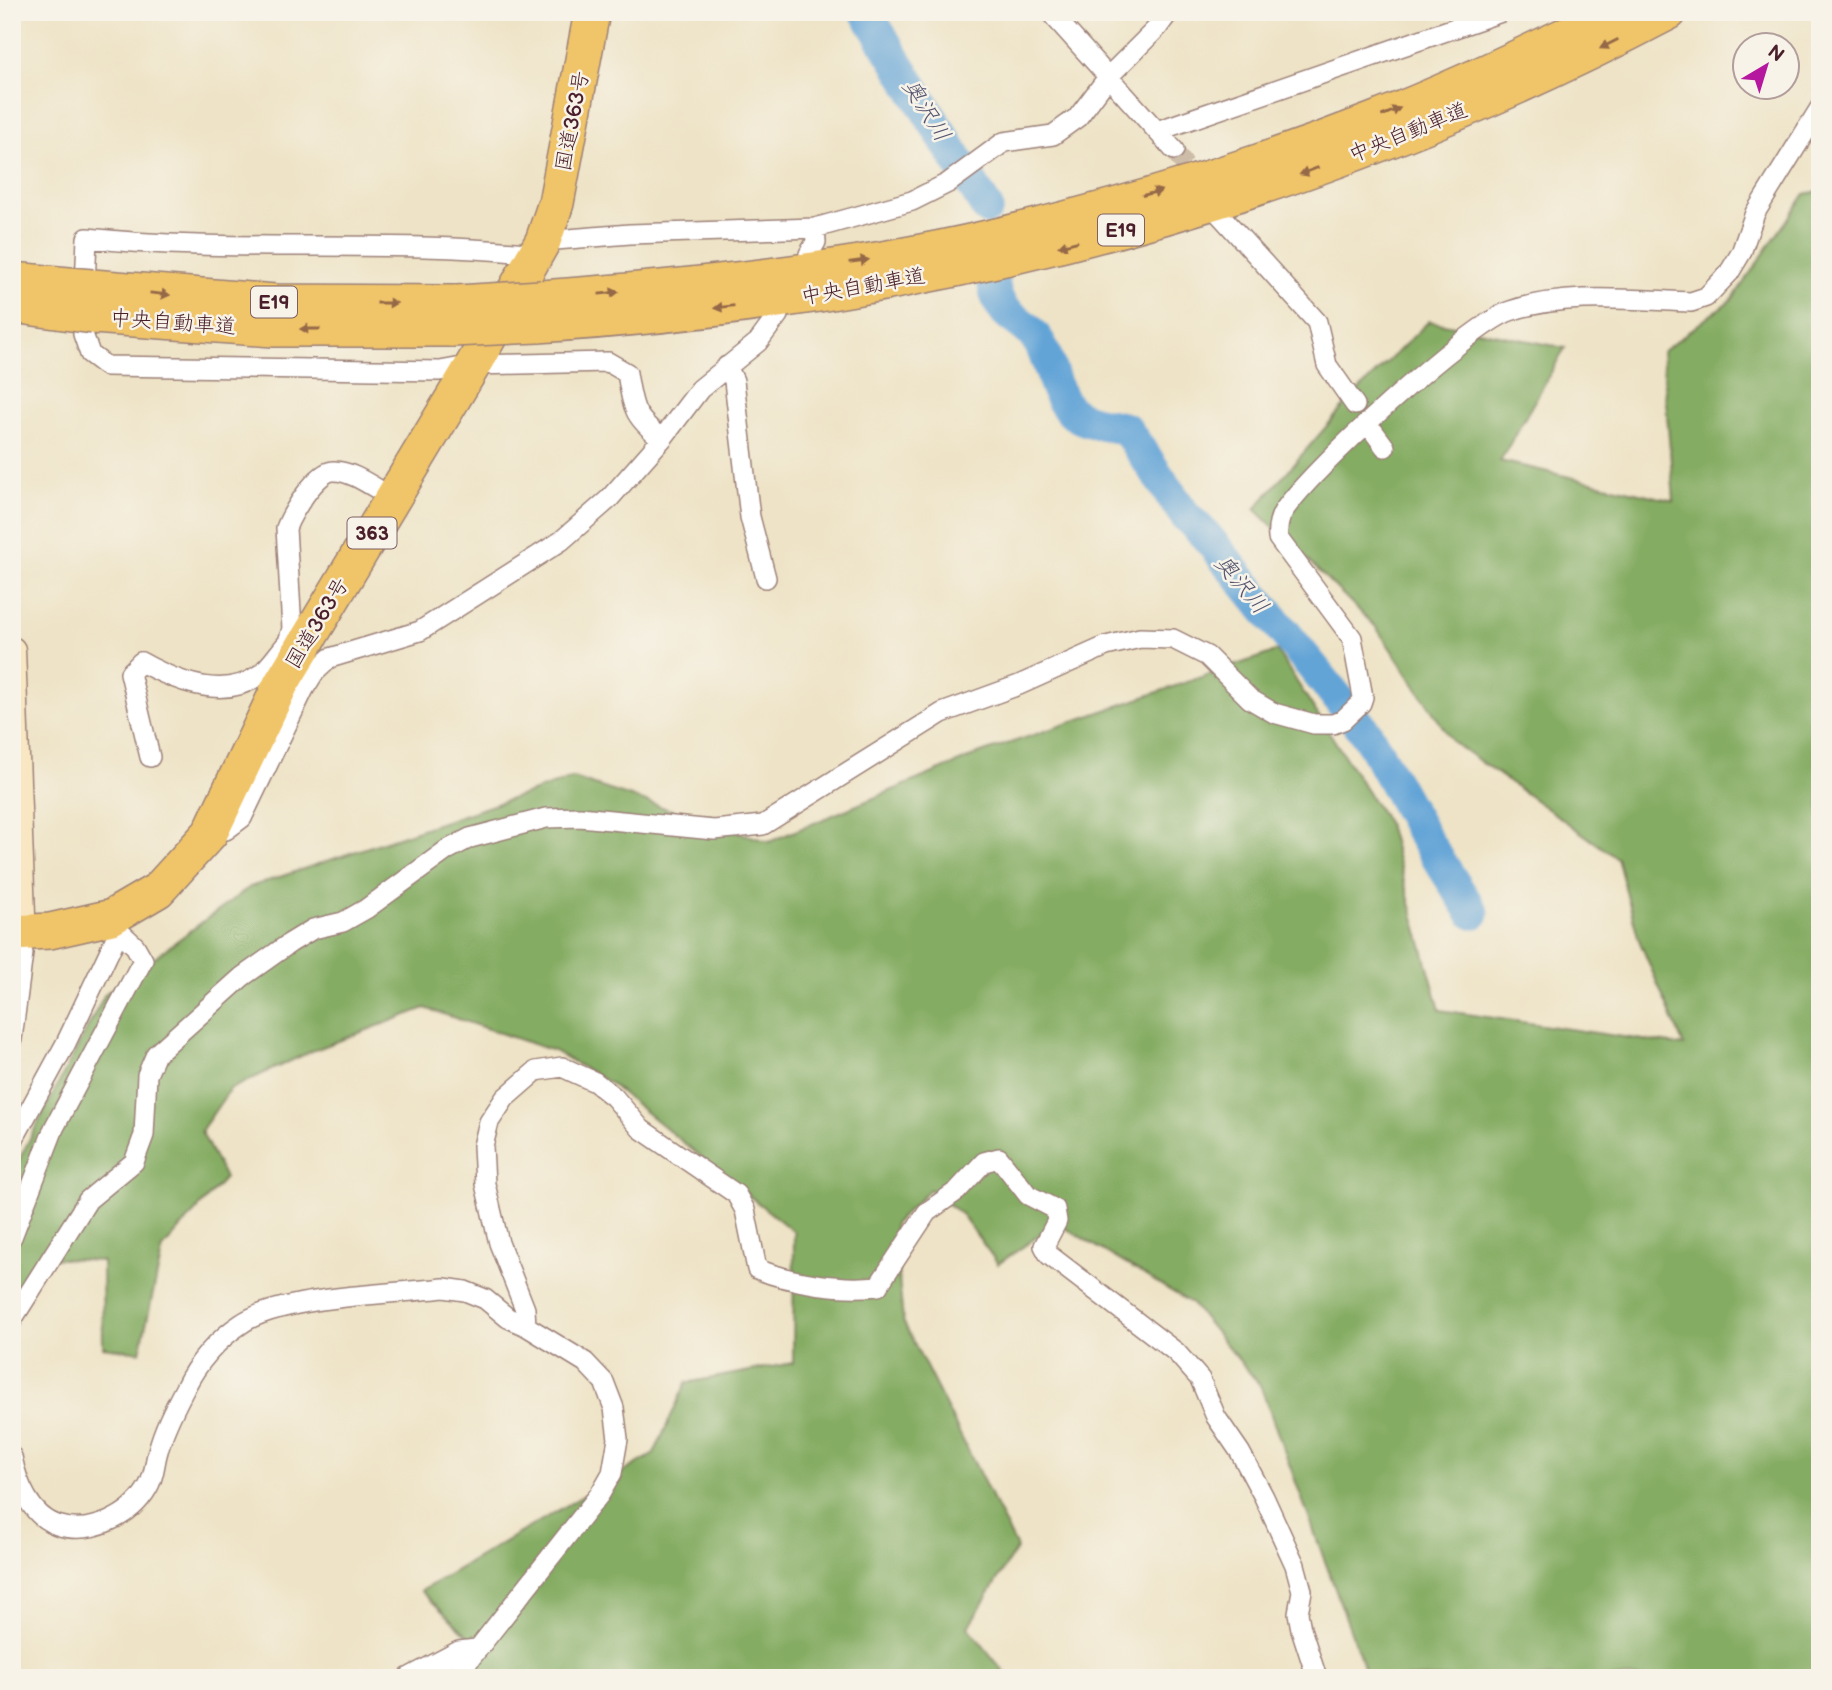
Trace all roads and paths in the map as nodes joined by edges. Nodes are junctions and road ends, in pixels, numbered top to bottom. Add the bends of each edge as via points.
1 (592, 12) edge
2 (1050, 12) edge
3 (1168, 12) edge
4 (1501, 12) edge
5 (1615, 12) edge
6 (1669, 12) edge
7 (1109, 76) junction
8 (1820, 108) edge
9 (1157, 131) junction
10 (1174, 149) tunnel mouth
11 (1212, 206) tunnel mouth
12 (814, 228) junction
13 (540, 248) junction
14 (809, 254) dead end
15 (12, 280) edge
16 (93, 302) junction
17 (12, 305) edge
18 (540, 311) junction
19 (778, 315) dead end
20 (474, 365) junction
21 (727, 366) junction
22 (1354, 405) dead end
23 (1368, 424) junction
24 (662, 439) junction
25 (1385, 447) dead end
26 (393, 498) junction
27 (766, 578) dead end
28 (294, 646) junction
29 (12, 650) edge
30 (150, 757) dead end
31 (210, 833) junction
32 (115, 924) junction
33 (19, 933) edge
34 (12, 1038) edge
35 (12, 1142) edge
36 (12, 1237) edge
37 (12, 1320) edge
38 (526, 1326) junction
39 (12, 1457) edge
40 (476, 1649) junction
41 (408, 1678) edge
42 (455, 1678) edge
43 (1317, 1678) edge

1 - 13 highway, 国道363号 / 363 via 556,203
2 - 7 street
3 - 7 street
4 - 9 street
18 -> 5 highway, 中央自動車道 / E19 via 878,258 1006,233 1166,190 1374,120
6 -> 18 highway, 中央自動車道 / E19 via 1606,46 1447,118 1301,175 1173,217 1001,261 881,284 699,311
7 - 9 street
7 - 12 street via 1078,117 1053,135 1004,142 948,183 912,201
8 - 23 street via 1755,213 1729,274 1706,298 1691,302 1547,303 1506,312 1471,335
9 - 10 street
11 - 22 street via 1317,322 1327,365
12 - 13 street via 630,234
12 - 14 street via 816,242
13 - 20 highway, 国道363号 / 363
13 - 20 street via 155,246 87,238 83,334 90,355 106,366 439,371
15 - 16 highway, 中央自動車道 / E19, bridge
16 - 17 highway, 中央自動車道 / E19, bridge
16 - 18 highway, 中央自動車道 / E19, bridge via 275,302 454,316
19 - 21 street via 758,342
20 - 24 street via 608,362 627,373 633,410 639,421
20 - 26 highway, 国道363号 / 363
21 - 24 street via 700,389
21 - 27 street via 734,381 750,517
23 - 25 street
23 - 37 street via 1292,500 1277,525 1286,551 1352,638 1363,696 1343,720 1314,724 1274,713 1250,699 1207,656 1172,639 1140,638 1106,646 942,713 763,825 714,830 546,818 470,838 366,909 290,943 242,977 156,1054 147,1075 144,1136 134,1163 88,1200
24 - 31 street via 609,499 561,541 419,631 330,658 304,689 242,818 226,830
26 - 28 highway, 国道363号 / 363
26 - 28 street via 333,471 319,478 291,514 286,528
28 - 30 street via 260,675 235,687 188,683 141,662 130,673
28 - 31 highway, 国道363号 / 363 via 281,684
29 - 33 street
31 - 32 highway, 国道363号 / 363 via 158,890
32 - 33 highway, 国道363号 / 363
32 - 35 street via 66,1043
32 - 36 street via 143,960 54,1128
33 - 34 street
38 - 39 street via 485,1299 444,1288 316,1302 256,1316 218,1343 196,1370 140,1498 119,1517 99,1525 71,1529 48,1522 26,1497
38 - 40 street via 585,1362 604,1382 614,1408 617,1455 600,1494
38 - 43 street via 525,1309 499,1243 485,1184 483,1146 489,1122 505,1098 536,1071 562,1067 595,1082 641,1129 736,1194 745,1210 757,1269 774,1275 860,1288 878,1286 927,1212 957,1191 984,1162 999,1158 1028,1195 1055,1209 1057,1221 1044,1246 1049,1255 1176,1352 1200,1379 1295,1565 1302,1591 1301,1629
40 - 41 street via 459,1651
40 - 42 street

